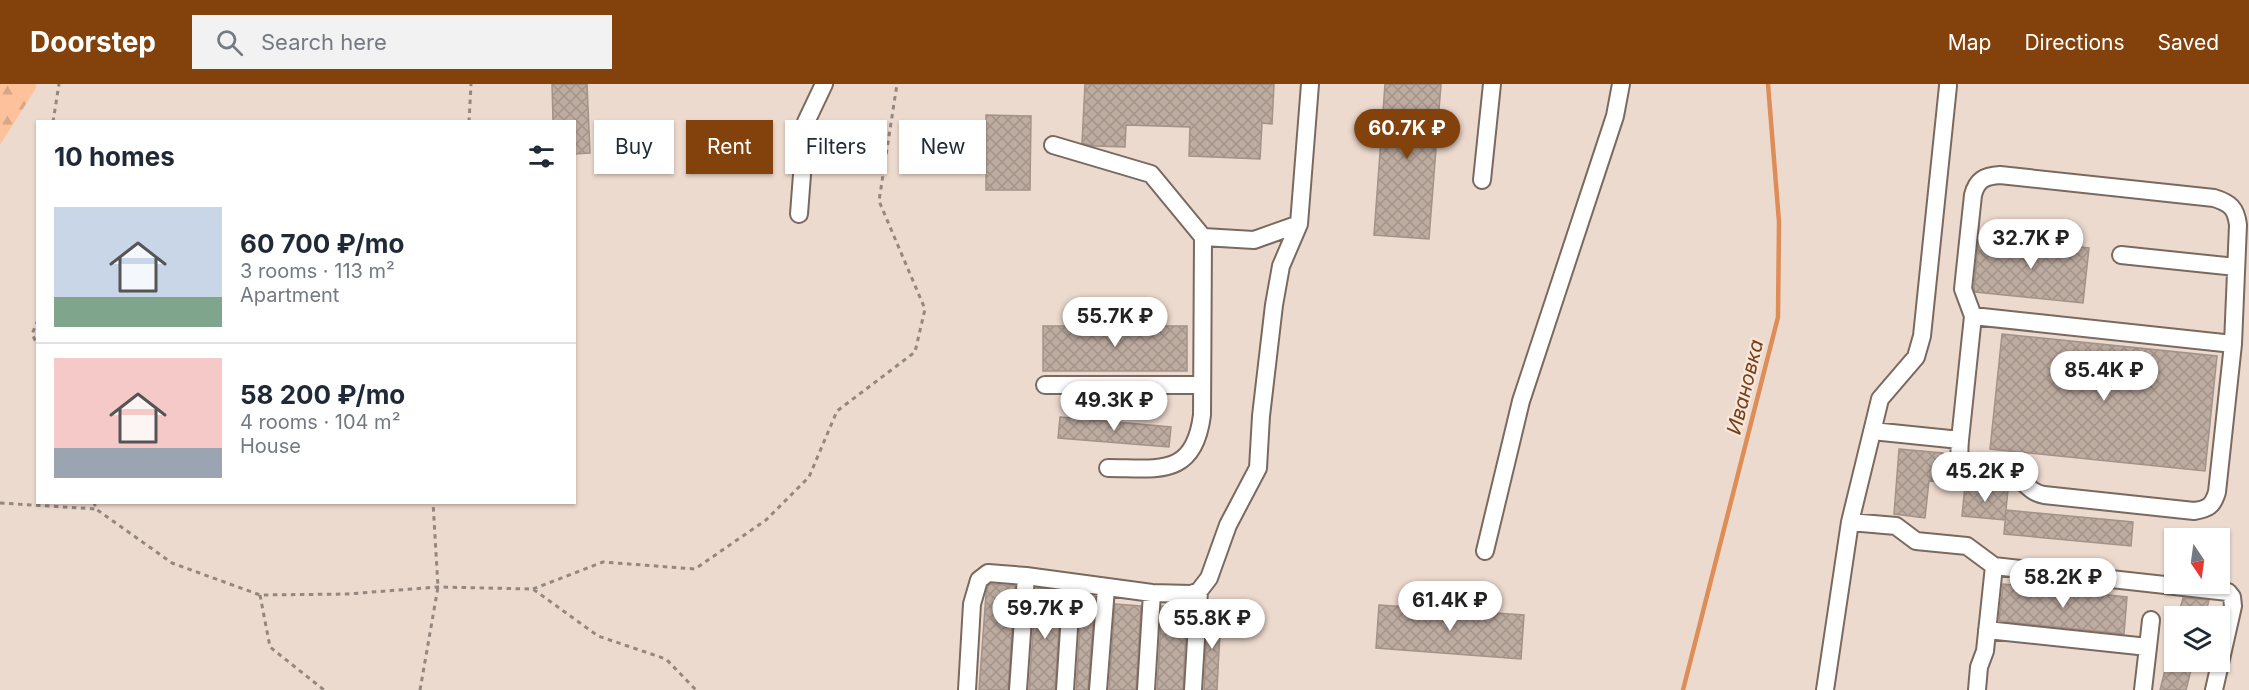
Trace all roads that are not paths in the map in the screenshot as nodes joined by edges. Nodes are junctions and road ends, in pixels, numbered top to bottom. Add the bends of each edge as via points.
1 (824, 84) edge
2 (1310, 84) edge
3 (1492, 84) edge
4 (1621, 84) edge
5 (1948, 86) dead end
6 (1053, 145) dead end
7 (1482, 180) dead end
8 (799, 214) dead end
9 (1299, 225) junction
10 (1203, 237) junction
11 (2121, 255) dead end
12 (2236, 267) junction
13 (1973, 316) junction
14 (2233, 344) junction
15 (1046, 385) dead end
16 (1202, 385) junction
17 (1872, 431) junction
18 (1960, 440) junction
19 (1108, 468) dead end
20 (1850, 522) junction
21 (1485, 551) dead end
22 (1994, 566) junction
23 (1026, 576) junction
24 (1072, 583) junction
25 (1106, 588) junction
26 (1199, 591) junction
27 (1152, 593) junction
28 (2151, 620) dead end
29 (1987, 630) junction
30 (2148, 647) junction
31 (967, 690) edge
32 (1018, 690) edge
33 (1065, 690) edge
34 (1098, 690) edge
35 (1146, 690) edge
36 (1192, 690) edge
37 (1825, 690) edge
38 (1977, 690) edge
39 (2144, 690) edge
40 (2214, 690) edge

1 - 8 lane via 806,122
2 - 9 lane
3 - 7 lane
4 - 21 lane via 1615,116 1521,401
5 - 17 lane via 1922,336 1916,357 1880,399
6 - 10 lane via 1151,174
9 - 10 lane via 1254,240
9 - 26 lane via 1279,276 1258,468 1228,525 1209,578
10 - 16 lane
11 - 12 lane
12 - 13 lane via 2238,225 2236,212 2229,203 2214,198 1987,176 1976,183 1973,195 1963,290
12 - 14 lane
13 - 14 lane
13 - 18 lane
14 - 18 lane via 2217,492 2214,503 2206,509 2194,511 2033,493 2006,474 1966,469 1960,463
15 - 16 lane
16 - 19 lane via 1201,427 1181,462 1159,468
17 - 18 lane
17 - 20 lane
20 - 22 lane via 1896,526 1916,541 1966,546
20 - 37 lane
22 - 29 lane
22 - 40 lane via 2228,592 2232,606
23 - 24 lane
23 - 31 lane via 988,573 979,580 972,604
23 - 32 lane
24 - 25 lane
24 - 33 lane
25 - 27 lane
25 - 34 lane
26 - 27 lane
26 - 36 lane
27 - 35 lane
28 - 30 lane
29 - 30 lane
29 - 38 lane
30 - 39 lane

